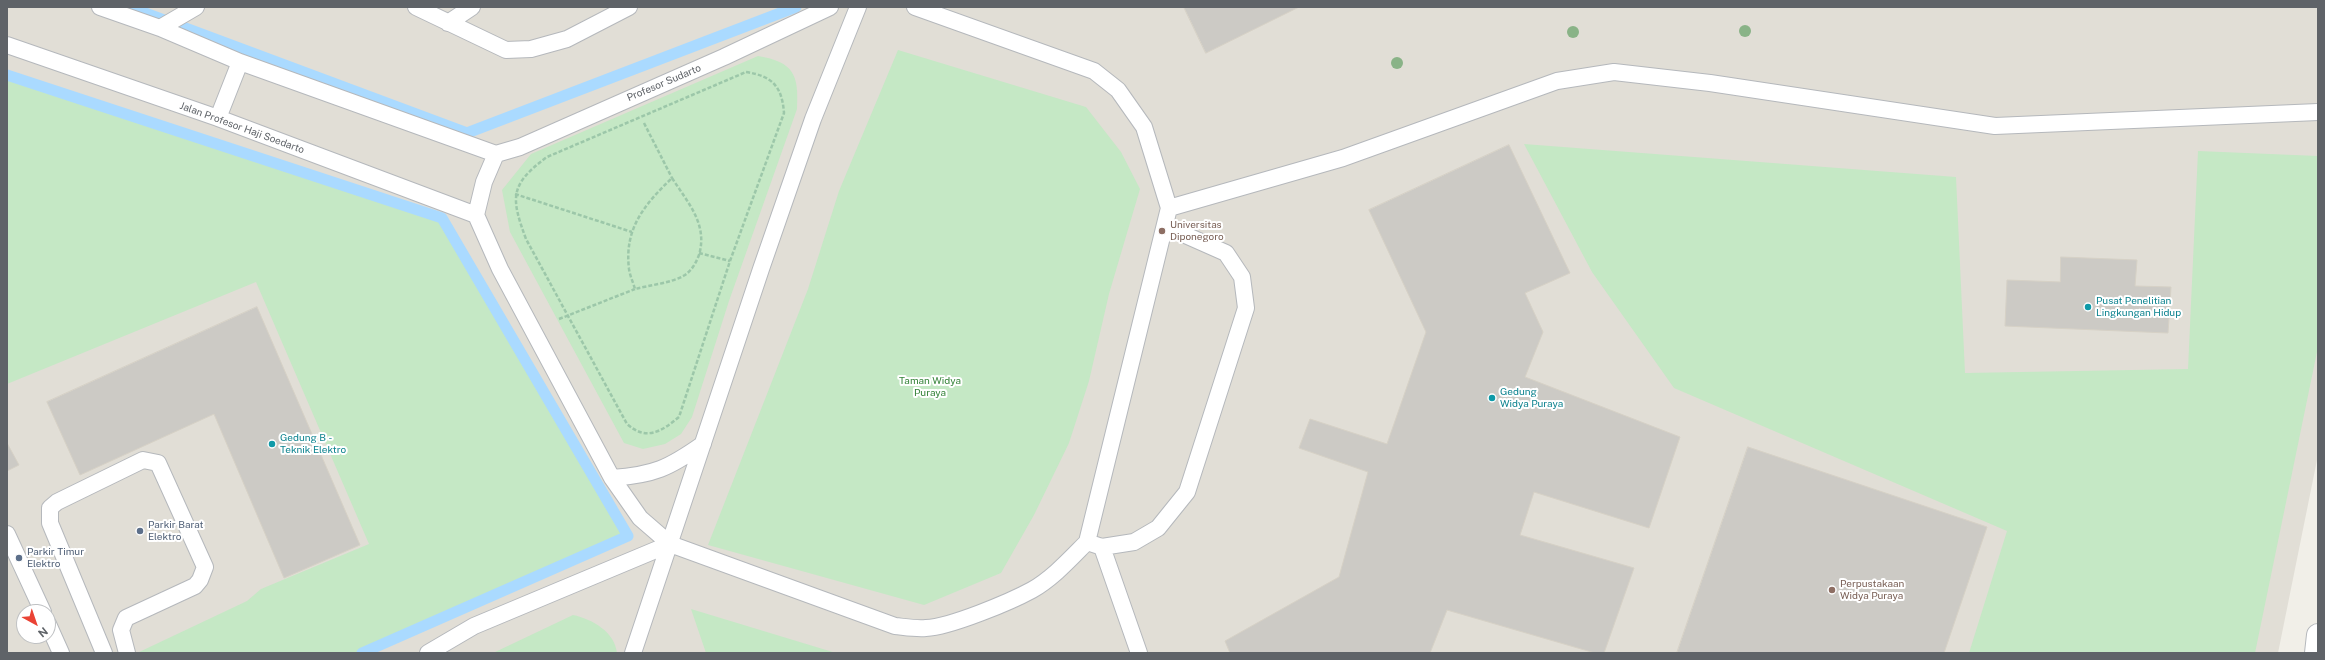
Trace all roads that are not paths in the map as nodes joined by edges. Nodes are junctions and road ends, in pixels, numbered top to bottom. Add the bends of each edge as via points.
1 (100, 7) edge
2 (196, 7) edge
3 (416, 7) edge
4 (472, 7) edge
5 (629, 7) edge
6 (830, 7) edge
7 (858, 7) edge
8 (915, 7) edge
9 (448, 23) junction
10 (160, 28) junction
11 (7, 44) edge
12 (240, 62) junction
13 (2318, 112) edge
14 (218, 118) junction
15 (496, 154) junction
16 (1169, 208) junction
17 (476, 215) junction
18 (1165, 226) junction
19 (703, 444) junction
20 (612, 478) junction
21 (7, 534) edge
22 (670, 544) junction
23 (1095, 545) junction
24 (39, 604) edge
25 (2318, 635) edge
26 (56, 642) edge
27 (61, 653) edge
28 (104, 653) edge
29 (127, 653) edge
30 (428, 653) edge
31 (634, 653) edge
32 (1139, 653) edge
33 (2316, 653) edge

1 - 10 lane
2 - 10 lane
3 - 9 lane
4 - 9 lane
5 - 9 lane via 567,39 531,49 506,50
6 - 15 lane, Profesor Sudarto via 724,57 520,146
7 - 19 lane via 813,119 760,269
8 - 16 lane via 1094,71 1118,90 1144,127
10 - 12 lane
11 - 14 lane, Jalan Profesor Haji Soedarto
12 - 14 lane
12 - 15 lane
13 - 16 lane via 1995,126 1710,83 1614,72 1557,81 1343,158
14 - 17 lane, Jalan Profesor Haji Soedarto
15 - 17 lane via 484,182
16 - 18 lane
17 - 20 lane via 532,332
18 - 23 lane
18 - 23 lane via 1226,253 1242,277 1246,308 1187,492 1158,528 1134,542
19 - 20 lane via 677,463 644,476
19 - 22 lane
20 - 22 lane via 640,518
21 - 24 lane
22 - 23 lane via 896,626 925,628 939,626 1005,603 1033,590
22 - 30 lane via 474,626
22 - 31 lane
23 - 32 lane
25 - 33 street
26 - 27 lane
28 - 29 lane via 50,523 50,508 57,502 143,460 152,460 158,463 205,567 195,586 126,618 121,630

